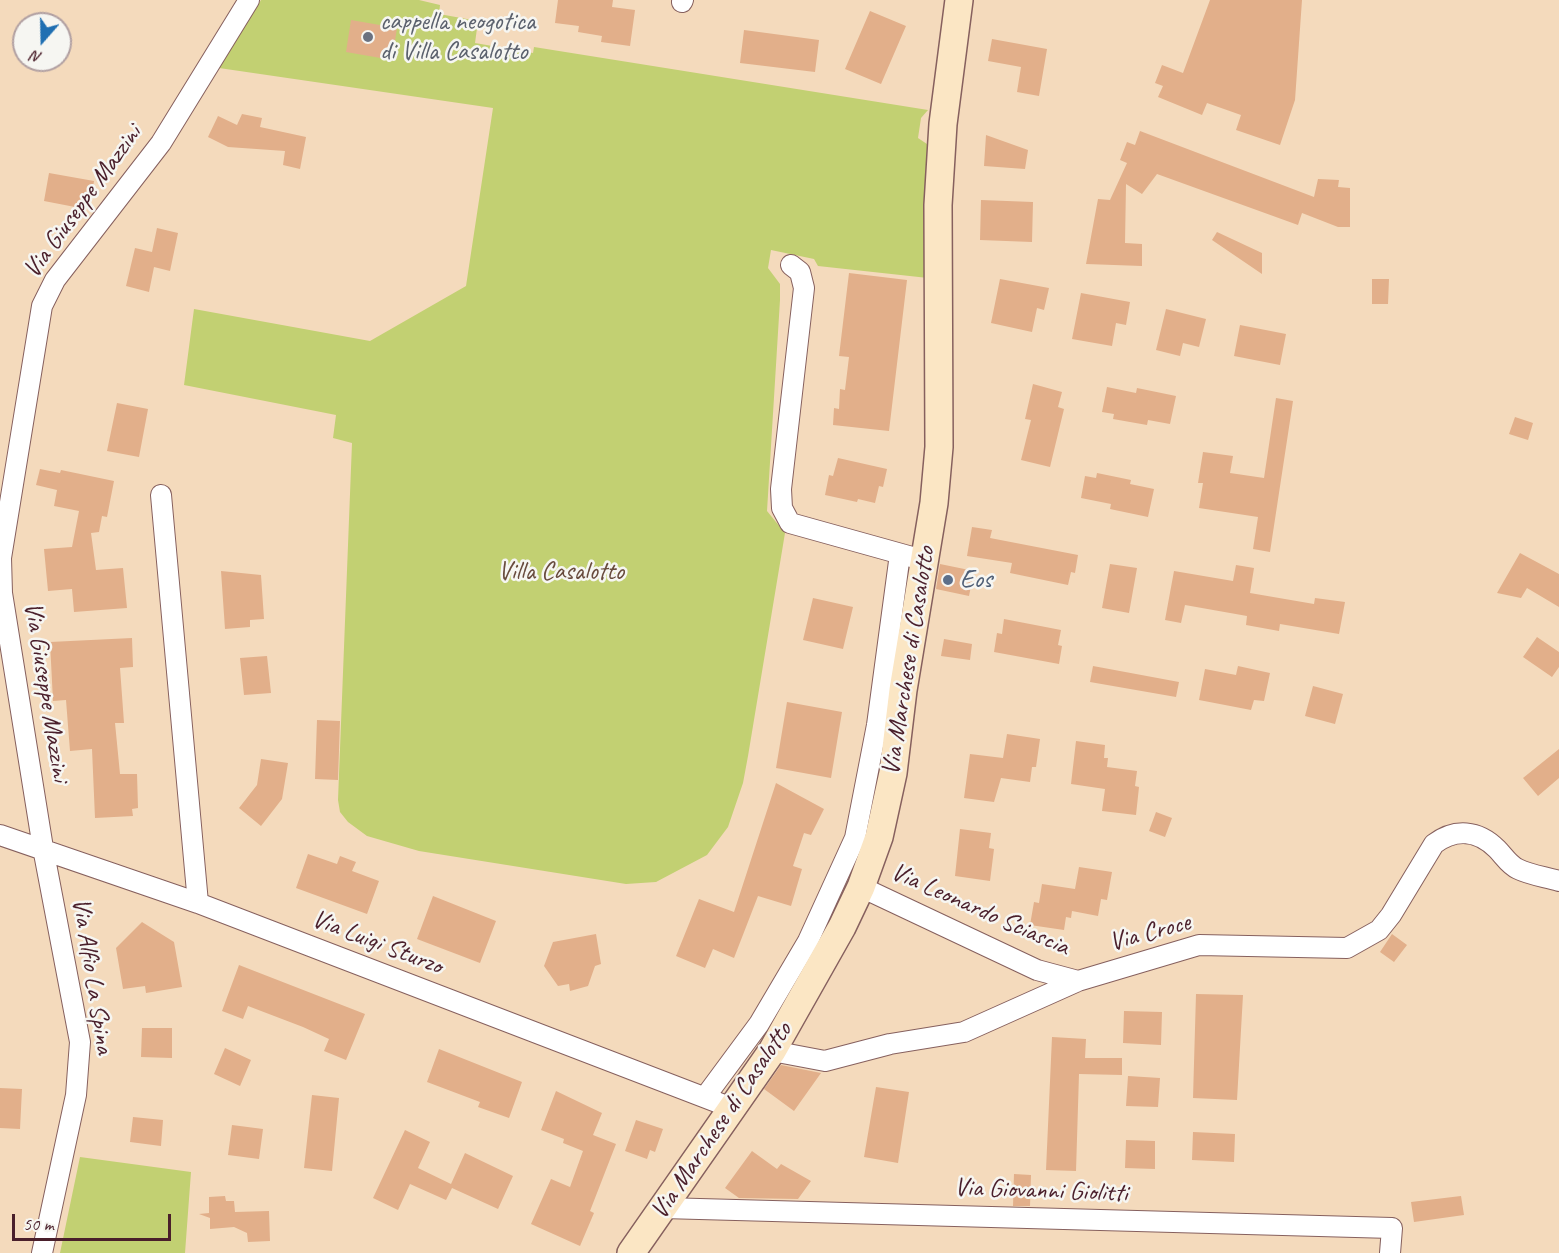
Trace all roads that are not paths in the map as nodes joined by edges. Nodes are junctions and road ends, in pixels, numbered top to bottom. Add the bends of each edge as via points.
1 (249, 0) edge
2 (959, 0) edge
3 (791, 265) dead end
4 (162, 495) dead end
5 (912, 557) junction
6 (0, 834) edge
7 (44, 848) junction
8 (1559, 881) edge
9 (861, 887) junction
10 (198, 903) junction
11 (1078, 981) junction
12 (772, 1052) junction
13 (705, 1097) junction
14 (732, 1108) junction
15 (663, 1208) junction
16 (42, 1253) edge
17 (631, 1253) edge
18 (1390, 1253) edge

1 - 7 street, Via Giuseppe Mazzini via 161,143 55,280 42,306 1,558 2,593
2 - 5 street, Via Marchese di Casalotto via 943,124 938,206 939,447
3 - 5 street via 800,273 804,288 782,508 790,523
4 - 10 street
5 - 9 street, Via Marchese di Casalotto via 893,773 879,837
5 - 13 street via 855,838 808,941 759,1024
6 - 7 street, Via Luigi Sturzo
7 - 10 street, Via Luigi Sturzo
7 - 16 street, Via Alfio La Spina via 80,1042 76,1095
8 - 11 street, Via Croce via 1515,868 1481,837 1469,832 1456,833 1434,844 1379,930 1347,948 1199,945
9 - 11 street, Via Leonardo Sciascia via 1037,970
9 - 12 street, Via Marchese di Casalotto via 821,968
10 - 13 street, Via Luigi Sturzo
11 - 12 street, Via Croce via 964,1032 890,1044 825,1061
12 - 14 street, Via Marchese di Casalotto
13 - 14 street, Via Luigi Sturzo
14 - 15 street, Via Marchese di Casalotto
15 - 17 street, Via Marchese di Casalotto
15 - 18 street, Via Giovanni Giolitti via 1392,1228

